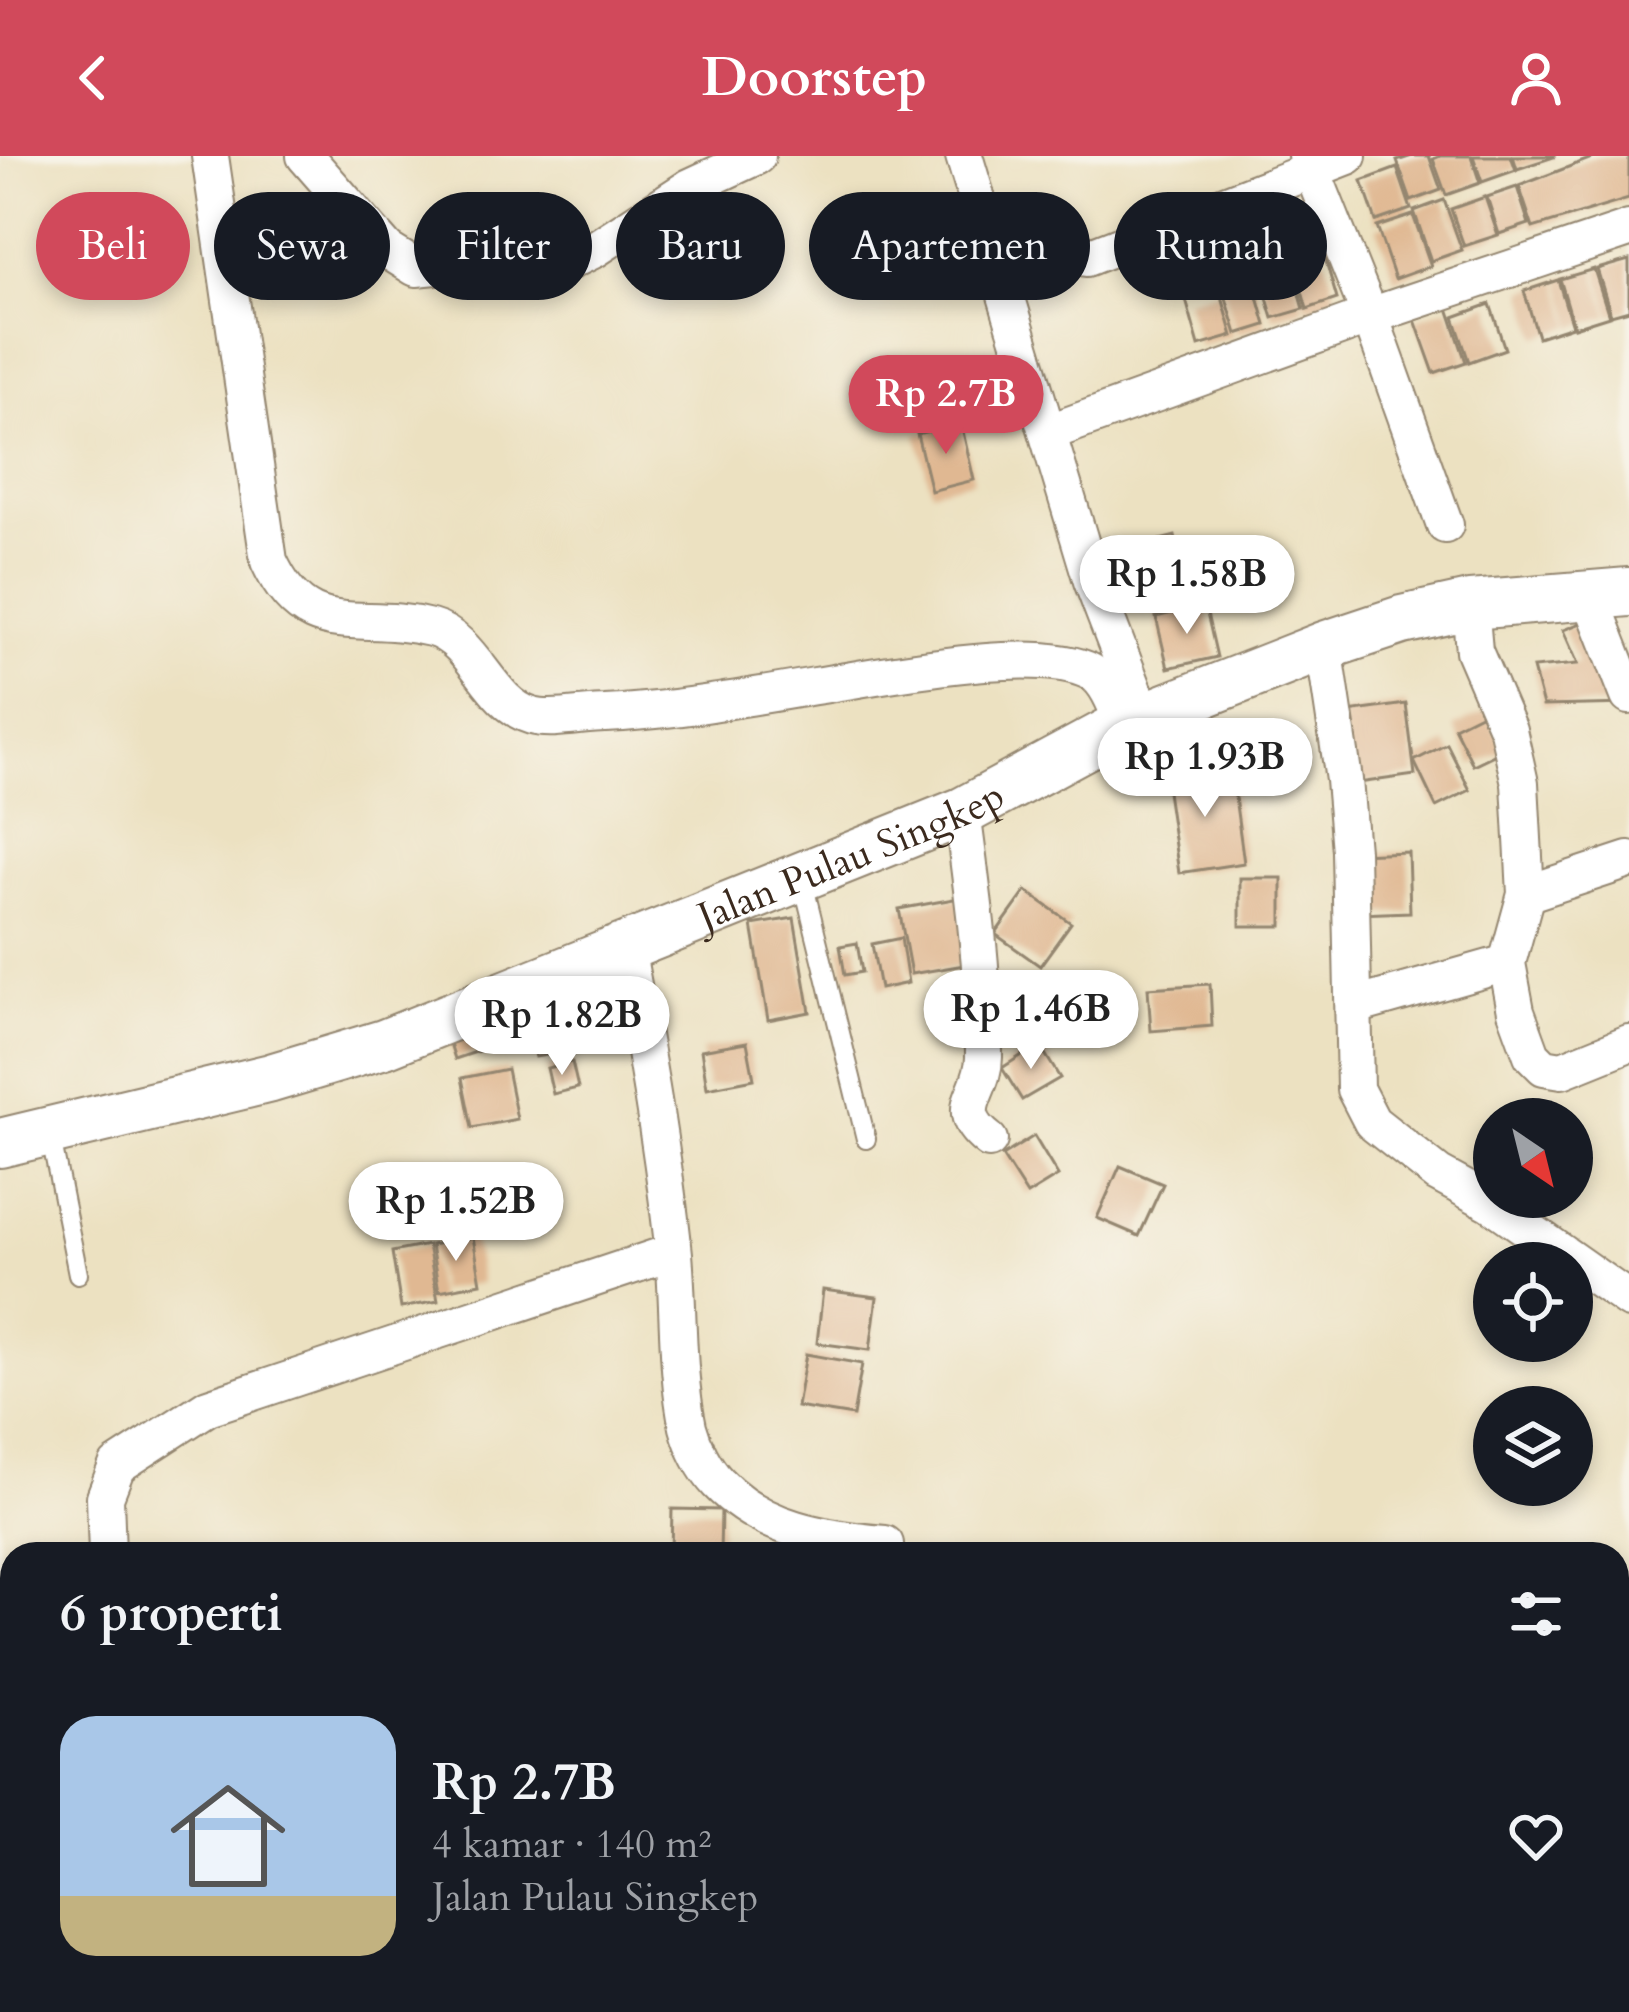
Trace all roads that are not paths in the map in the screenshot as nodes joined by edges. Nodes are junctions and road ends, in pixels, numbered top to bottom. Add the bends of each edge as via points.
1 (210, 156) edge
2 (305, 156) edge
3 (757, 156) edge
4 (964, 156) edge
5 (1348, 156) edge
6 (1309, 162) edge
7 (1629, 230) edge
8 (1090, 256) edge
9 (1370, 316) junction
10 (1050, 432) junction
11 (1444, 525) dead end
12 (1609, 593) edge
13 (1470, 605) junction
14 (1324, 646) junction
15 (1629, 696) edge
16 (1134, 722) junction
17 (962, 812) junction
18 (1629, 860) edge
19 (802, 878) junction
20 (1526, 894) junction
21 (626, 947) junction
22 (1507, 963) junction
23 (1355, 1006) junction
24 (1629, 1043) edge
25 (50, 1133) junction
26 (866, 1139) dead end
27 (989, 1140) dead end
28 (0, 1143) edge
29 (674, 1252) junction
30 (78, 1274) dead end
31 (1629, 1300) edge
32 (106, 1542) edge
33 (863, 1542) edge

1 - 16 street via 269,561 283,592 311,616 436,629 472,657 502,697 533,717 653,712 965,663 1057,662 1094,673
2 - 3 street via 387,250 416,268 505,259 560,266
4 - 10 street
5 - 6 street
6 - 8 street
6 - 9 street
7 - 9 street
9 - 10 street
9 - 11 street
10 - 16 street
12 - 13 street, Jalan Pulau Singkep
12 - 15 street
13 - 14 street, Jalan Pulau Singkep
13 - 20 street via 1474,651 1508,730 1520,783
14 - 16 street, Jalan Pulau Singkep
14 - 23 street via 1345,780
16 - 17 street, Jalan Pulau Singkep
17 - 19 street, Jalan Pulau Singkep
17 - 27 street via 984,1038 984,1073 969,1097 973,1124
18 - 20 street
19 - 21 street, Jalan Pulau Singkep
19 - 26 lane
20 - 22 street
21 - 25 street, Jalan Pulau Singkep via 384,1044
21 - 29 street
22 - 23 street
22 - 24 street via 1516,1011 1544,1067 1562,1070
23 - 31 street via 1355,1089 1372,1122
25 - 28 street, Jalan Pulau Singkep
25 - 30 lane
29 - 32 street via 208,1407 117,1466 105,1497
29 - 33 street via 688,1428 718,1484 774,1523

